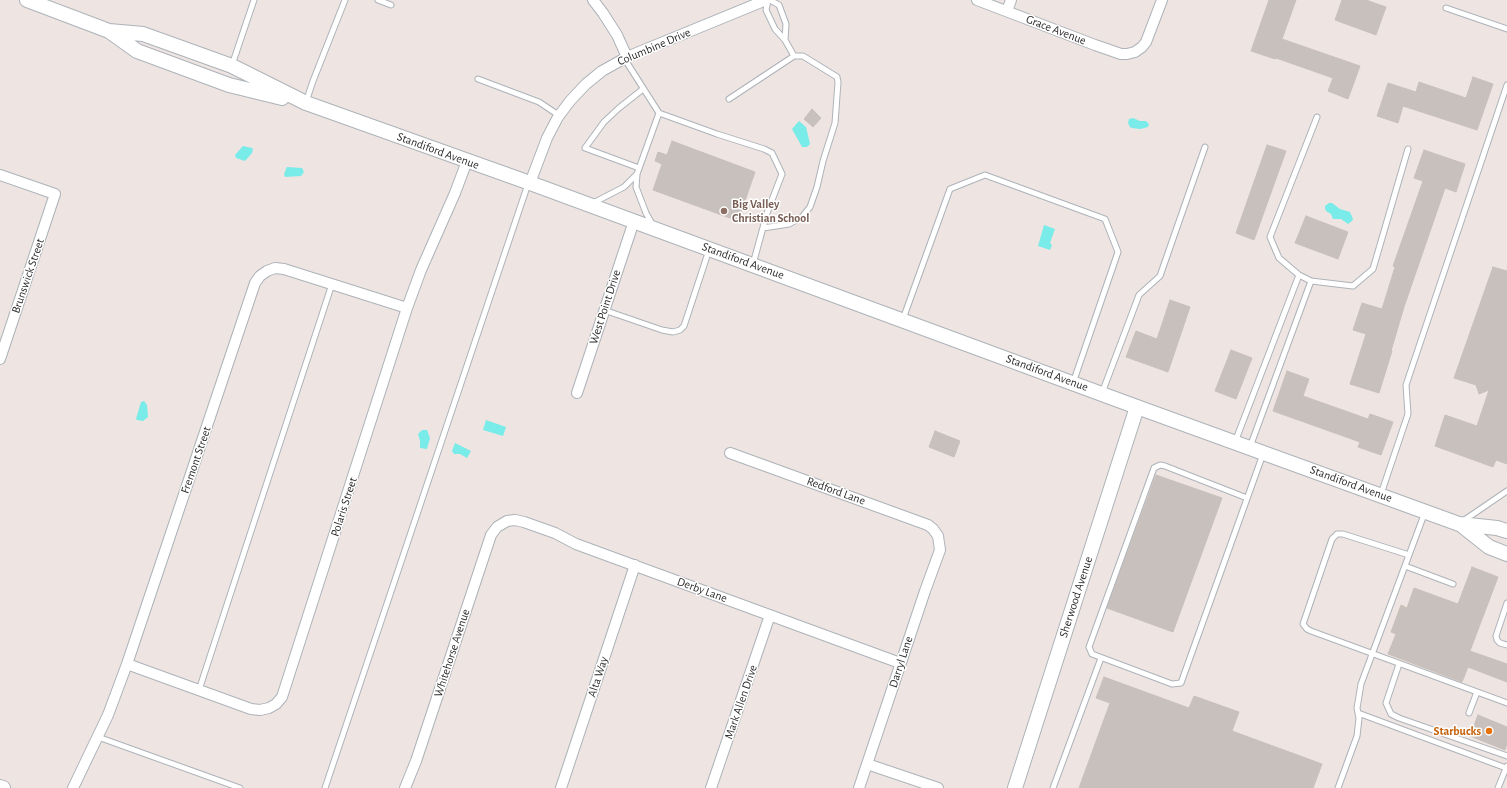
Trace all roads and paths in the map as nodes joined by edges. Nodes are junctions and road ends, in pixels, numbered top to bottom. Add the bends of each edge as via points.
1 (27, 0) edge
2 (254, 0) edge
3 (345, 0) edge
4 (378, 0) edge
5 (593, 0) edge
6 (768, 0) edge
7 (977, 0) edge
8 (1011, 0) edge
9 (1162, 0) edge
10 (391, 5) dead end
11 (1446, 8) dead end
12 (1007, 11) junction
13 (1507, 29) edge
14 (109, 31) junction
15 (785, 40) junction
16 (794, 56) junction
17 (625, 57) junction
18 (232, 66) junction
19 (478, 79) dead end
20 (1507, 85) edge
21 (643, 89) junction
22 (729, 99) dead end
23 (306, 103) junction
24 (659, 113) junction
25 (560, 116) junction
26 (1317, 117) dead end
27 (1205, 147) dead end
28 (1408, 149) dead end
29 (467, 161) junction
30 (639, 168) junction
31 (637, 174) junction
32 (0, 175) edge
33 (529, 183) junction
34 (590, 205) junction
35 (634, 221) junction
36 (654, 228) junction
37 (763, 228) junction
38 (710, 249) junction
39 (752, 265) junction
40 (1299, 275) junction
41 (1311, 281) junction
42 (332, 284) junction
43 (407, 308) junction
44 (604, 310) junction
45 (902, 320) junction
46 (0, 359) edge
47 (1073, 383) junction
48 (577, 393) dead end
49 (1102, 394) junction
50 (1137, 407) junction
51 (1235, 442) junction
52 (1257, 450) junction
53 (730, 453) dead end
54 (1507, 491) edge
55 (1381, 495) junction
56 (1247, 498) junction
57 (1425, 511) junction
58 (504, 522) joint
59 (1459, 524) junction
60 (1507, 531) edge
61 (938, 536) joint
62 (1507, 554) edge
63 (1408, 555) junction
64 (635, 565) junction
65 (1405, 566) junction
66 (1453, 584) dead end
67 (1507, 603) edge
68 (770, 615) junction
69 (1507, 645) edge
70 (1372, 654) junction
71 (1101, 658) junction
72 (900, 663) junction
73 (127, 664) junction
74 (1399, 664) junction
75 (199, 690) junction
76 (1477, 692) junction
77 (1507, 703) edge
78 (1358, 713) junction
79 (1469, 713) dead end
80 (98, 737) junction
81 (1507, 756) edge
82 (867, 764) junction
83 (1506, 767) edge
84 (0, 787) edge
85 (3, 788) edge
86 (73, 788) edge
87 (240, 788) edge
88 (325, 788) edge
89 (405, 788) edge
90 (561, 788) edge
91 (712, 788) edge
92 (859, 788) edge
93 (938, 788) edge
94 (1015, 788) edge
95 (1053, 788) edge
96 (1338, 788) edge
97 (1498, 788) edge

1 - 14 main road, Standiford Avenue
2 - 18 lane
3 - 23 lane
4 - 10 lane
5 - 17 street via 617,35
6 - 15 lane via 766,10 775,29
6 - 15 lane via 779,5 786,24
6 - 17 street, Columbine Drive
7 - 12 street, Grace Avenue
8 - 12 street
9 - 12 street, Grace Avenue via 1146,42 1135,52 1121,54
11 - 13 lane
14 - 18 main road, Standiford Avenue via 143,34
14 - 23 main road via 144,54 229,85
15 - 16 lane
16 - 22 lane
16 - 37 lane via 803,56 837,77 835,123 810,207 802,217 789,224
17 - 21 lane
17 - 25 street, Columbine Drive via 586,84
18 - 23 main road, Standiford Avenue
19 - 25 lane via 539,102
20 - 55 lane via 1406,385 1408,414
21 - 24 lane
21 - 30 lane via 604,122 585,148
23 - 29 main road, Standiford Avenue
24 - 30 lane
24 - 37 lane via 772,153 782,174
25 - 33 street, Columbine Drive via 547,138
26 - 40 lane via 1270,237 1279,258
27 - 49 lane via 1160,276 1139,296
28 - 41 lane via 1372,269 1353,286
29 - 33 main road, Standiford Avenue
29 - 43 street, Polaris Street
30 - 31 lane
31 - 34 lane via 624,187
31 - 36 lane via 636,187
32 - 46 street, Brunswick Street via 55,194
33 - 34 main road, Standiford Avenue
33 - 88 lane
34 - 35 main road, Standiford Avenue
35 - 36 main road, Standiford Avenue
35 - 44 street, West Point Drive
36 - 38 main road, Standiford Avenue
37 - 39 lane
38 - 39 main road, Standiford Avenue
38 - 44 lane via 684,326 680,330 662,330
39 - 45 main road, Standiford Avenue
40 - 41 lane
40 - 51 lane
41 - 52 lane
42 - 43 street, Fremont Street
42 - 73 street, Fremont Street via 275,268 260,276 255,283
42 - 75 lane
43 - 75 street, Polaris Street via 282,697 272,707 260,710
44 - 48 street, West Point Drive
45 - 47 main road, Standiford Avenue
45 - 47 lane via 950,189 985,176 1098,216 1105,219 1118,252
47 - 49 main road, Standiford Avenue
49 - 50 main road, Standiford Avenue
50 - 51 main road, Standiford Avenue
50 - 94 main road, Sherwood Avenue
51 - 52 main road, Standiford Avenue
52 - 55 main road, Standiford Avenue
52 - 56 lane
53 - 61 street, Redford Lane via 928,525
54 - 59 lane
55 - 57 main road, Standiford Avenue
56 - 71 lane via 1181,683 1172,684
56 - 71 lane via 1164,466 1154,468 1089,647 1092,654
57 - 59 main road, Standiford Avenue
57 - 63 lane
58 - 64 street, Derby Lane via 524,522
58 - 89 street, Whitehorse Avenue via 491,535
59 - 60 main road, Standiford Avenue
59 - 62 main road, Standiford Avenue via 1489,547
61 - 72 street, Darryl Lane via 940,550
63 - 65 lane
63 - 70 lane via 1343,534 1337,534 1332,539 1303,624 1307,629
64 - 68 street, Derby Lane
64 - 90 street, Alta Way
65 - 66 lane
65 - 70 lane
67 - 69 lane via 1496,636 1500,643
68 - 72 street, Derby Lane
68 - 91 street, Mark Allen Drive
70 - 74 lane
70 - 78 lane via 1360,684
71 - 95 lane
72 - 82 street, Darryl Lane
73 - 75 street, Polaris Street
73 - 80 street, Fremont Street
74 - 76 lane
74 - 81 lane via 1386,704 1391,714
76 - 77 lane
76 - 79 lane
78 - 83 lane
78 - 96 lane via 1356,736
80 - 86 street, Fremont Street
80 - 87 lane
82 - 92 street, Darryl Lane
82 - 93 street
83 - 97 lane
84 - 85 main road

